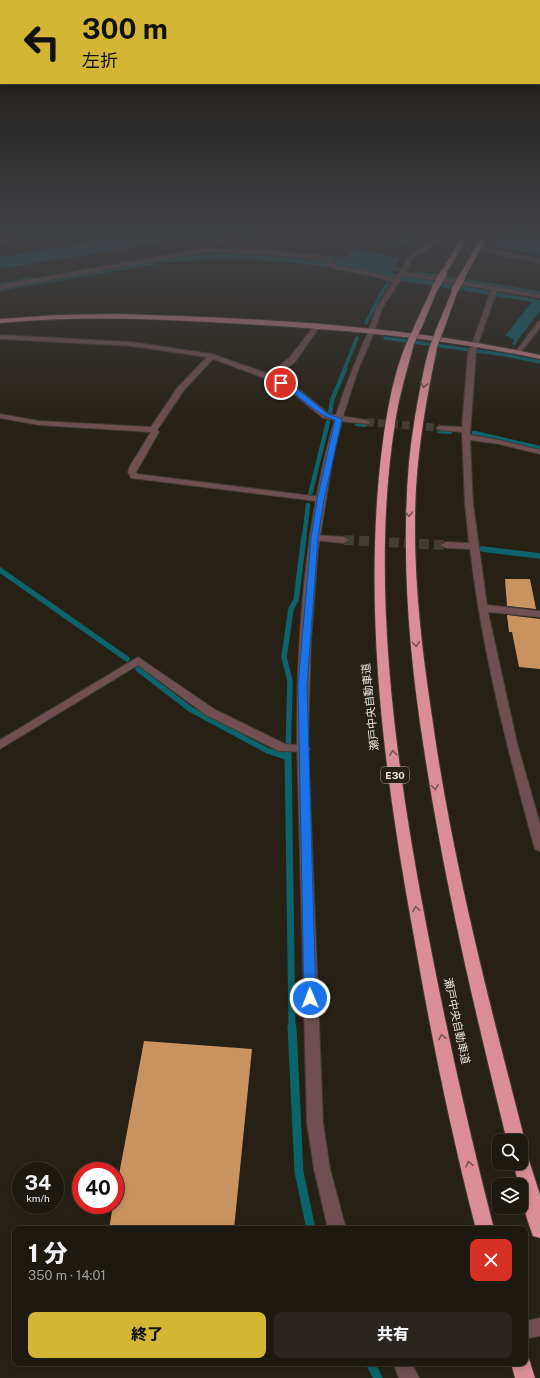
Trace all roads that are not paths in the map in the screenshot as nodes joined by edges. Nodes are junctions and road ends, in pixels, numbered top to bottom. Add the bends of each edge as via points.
1 (384, 301) edge
2 (429, 301) edge
3 (451, 301) edge
4 (490, 301) edge
5 (0, 322) edge
6 (540, 324) edge
7 (317, 326) junction
8 (372, 330) junction
9 (0, 337) edge
10 (473, 348) junction
11 (518, 352) junction
12 (212, 356) junction
13 (540, 357) edge
14 (270, 377) junction
15 (0, 416) edge
16 (339, 419) junction
17 (366, 422) tunnel mouth
18 (440, 428) tunnel mouth
19 (153, 430) junction
20 (466, 434) junction
21 (540, 452) edge
22 (321, 500) junction
23 (314, 538) junction
24 (344, 540) tunnel mouth
25 (446, 545) tunnel mouth
26 (474, 546) junction
27 (482, 608) junction
28 (540, 614) edge
29 (0, 745) edge
30 (293, 749) junction
31 (540, 846) edge
32 (514, 1134) edge
33 (523, 1170) edge
34 (336, 1226) edge
35 (484, 1226) edge
36 (540, 1229) edge
37 (540, 1327) edge
38 (528, 1329) edge
39 (403, 1366) edge
40 (522, 1366) edge
41 (409, 1378) edge
42 (525, 1378) edge

1 - 8 street
35 -> 2 highway, 瀬戸中央自動車道 / E30, bridge via 423,951 398,803 384,676 380,585 384,476 389,430 410,344
3 -> 32 highway, bridge via 433,348 416,425 410,512 411,586 419,677 438,803 467,944
4 - 10 street
5 - 7 main road via 62,316 100,316
6 - 11 street
7 - 8 main road
7 - 14 street via 292,360
8 - 10 main road
8 - 16 street via 355,367
9 - 12 street via 131,344
10 - 11 main road
10 - 20 street
11 - 13 main road
12 - 14 street
12 - 19 street via 181,389
14 - 16 street via 293,389 326,416
15 - 19 street via 40,423
16 - 17 street
16 - 22 street
18 - 20 street
19 - 22 street via 155,432 134,466 134,476
20 - 21 street
20 - 26 street
22 - 23 street
23 - 24 street
23 - 30 street via 303,685
25 - 26 street
26 - 27 street
27 - 28 street
27 - 31 street via 511,743
29 - 30 street via 138,660 210,712
30 - 34 street via 315,1123 322,1169
33 - 36 highway
37 - 38 street
39 - 41 street
40 - 42 highway

